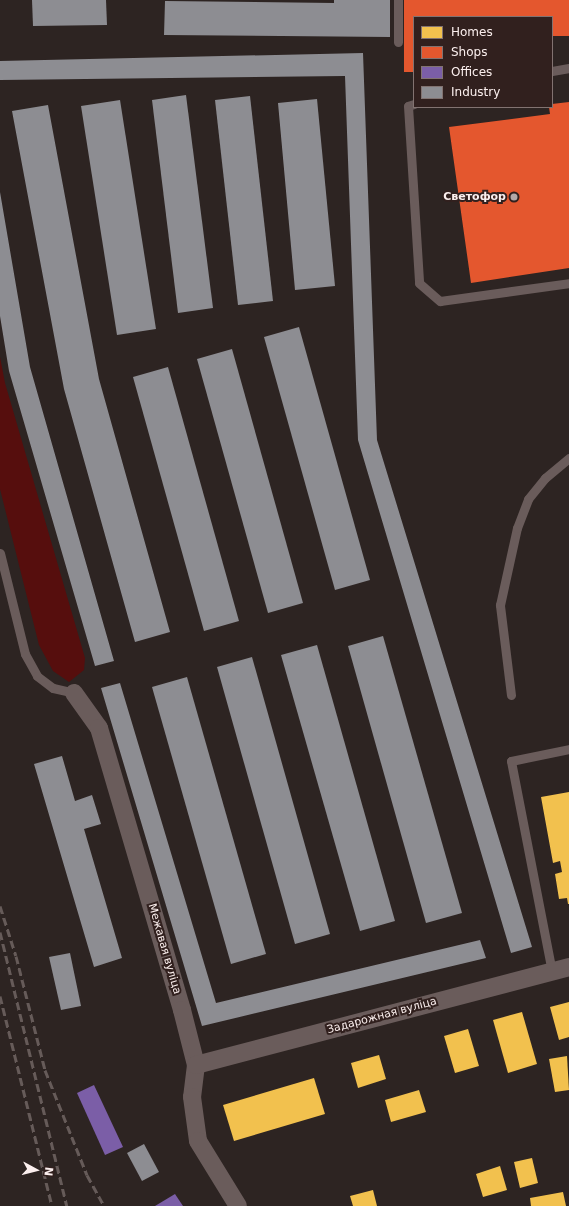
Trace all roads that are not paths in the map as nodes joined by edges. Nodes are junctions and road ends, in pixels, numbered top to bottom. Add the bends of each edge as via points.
1 (398, 0) edge
2 (398, 42) dead end
3 (569, 68) edge
4 (553, 71) edge
5 (413, 104) edge
6 (569, 283) edge
7 (569, 458) edge
8 (0, 553) edge
9 (74, 693) joint
10 (511, 695) dead end
11 (569, 749) edge
12 (561, 970) edge
13 (196, 1065) junction
14 (238, 1206) edge

1 - 2 lane
3 - 4 lane
5 - 6 lane via 408,106 419,283 440,301
7 - 10 lane via 546,478 528,499 517,528 500,605
8 - 9 lane via 25,654 37,676 53,688
9 - 13 street, Межавая вуліца via 99,728
11 - 12 lane via 511,760
12 - 13 street, Задарожная вуліца
13 - 14 street, Межавая вуліца via 192,1097 198,1141

